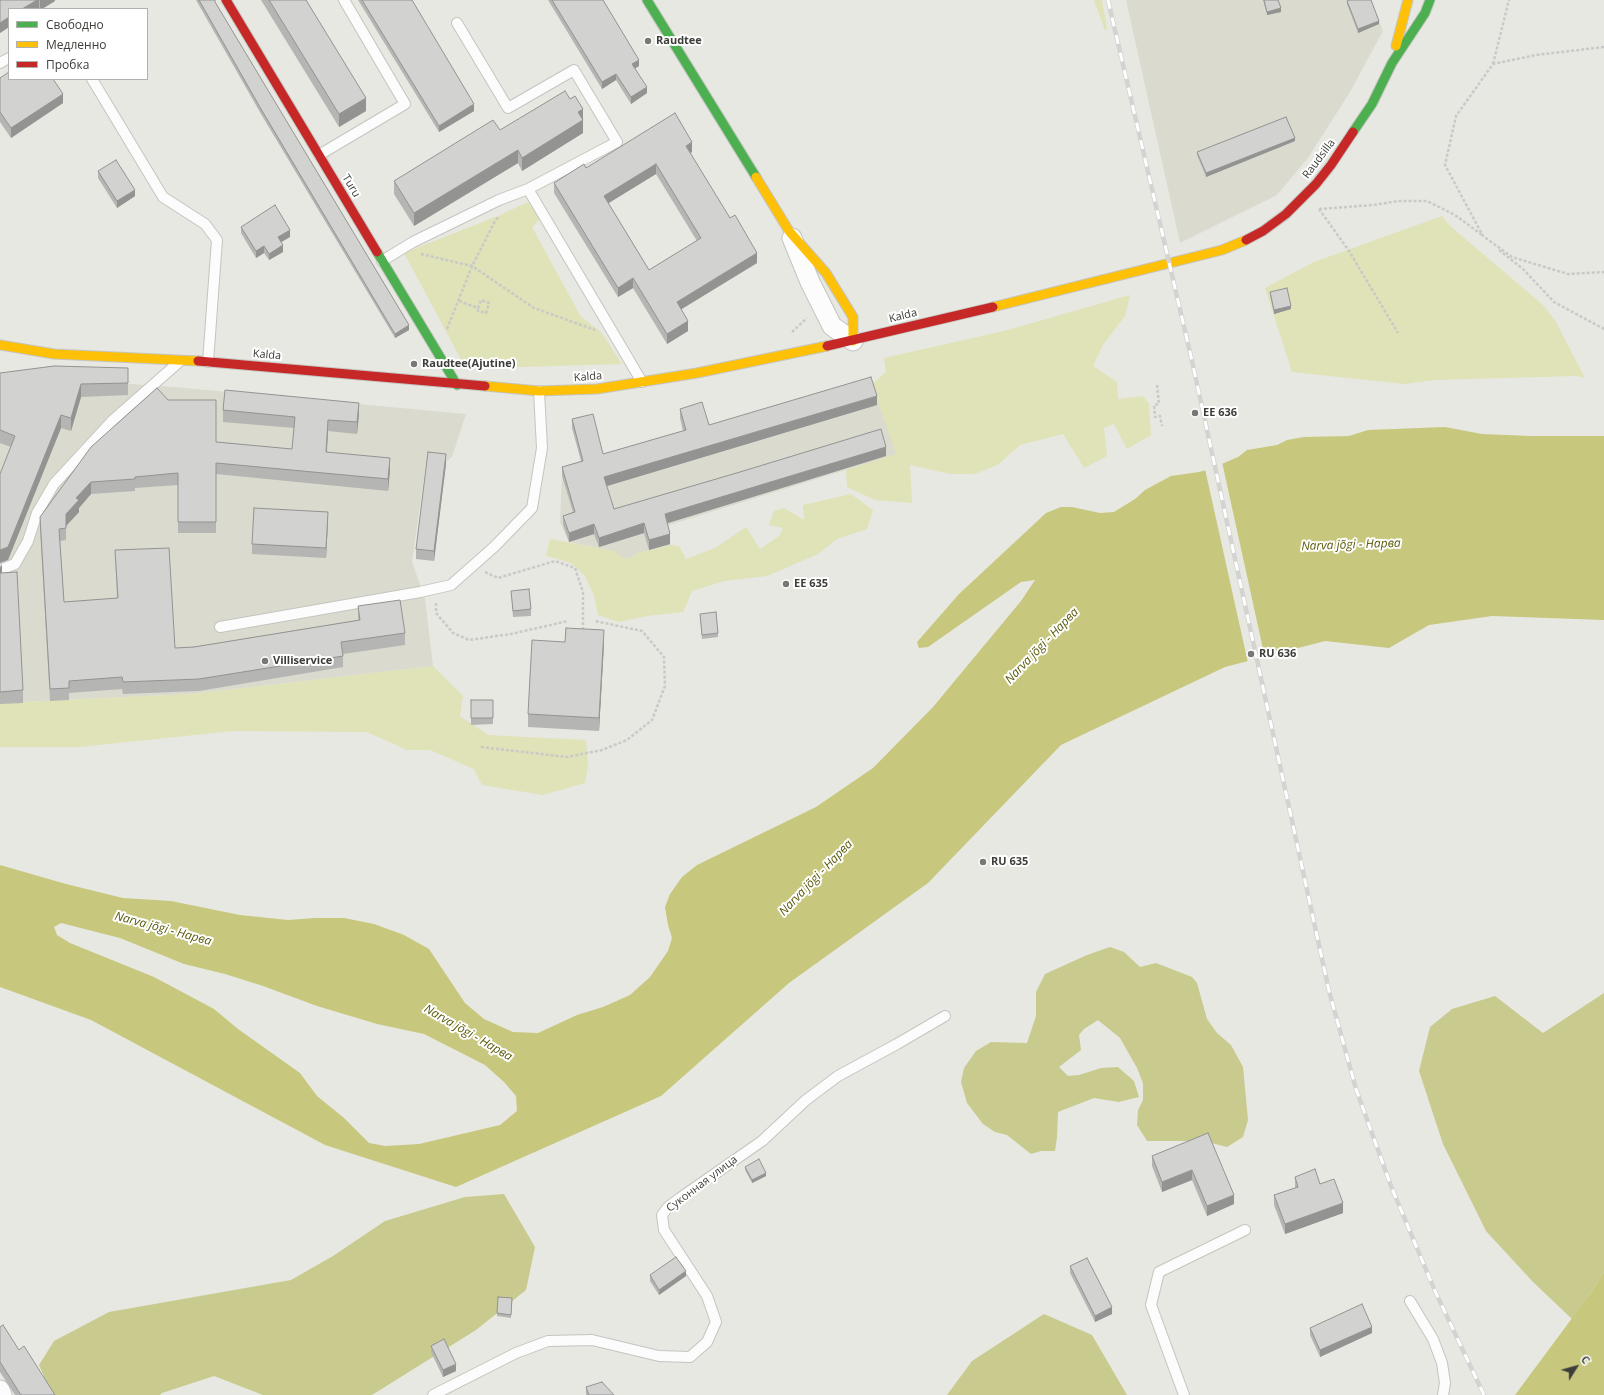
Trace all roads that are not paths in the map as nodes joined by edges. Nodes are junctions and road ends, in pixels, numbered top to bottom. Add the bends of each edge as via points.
1 (226, 0) edge
2 (344, 0) edge
3 (646, 0) edge
4 (1408, 0) edge
5 (1430, 0) edge
6 (456, 23) dead end
7 (1392, 62) junction
8 (93, 80) edge
9 (319, 155) junction
10 (528, 189) junction
11 (789, 231) junction
12 (382, 261) junction
13 (1166, 264) joint
14 (853, 341) junction
15 (0, 345) edge
16 (181, 361) junction
17 (208, 362) junction
18 (642, 382) junction
19 (457, 385) junction
20 (539, 391) junction
21 (0, 570) edge
22 (220, 627) dead end
23 (945, 1016) dead end
24 (1245, 1230) dead end
25 (1410, 1301) dead end
26 (0, 1390) edge
27 (2, 1395) edge
28 (433, 1395) edge
29 (1184, 1395) edge
30 (1443, 1395) edge

1 - 9 street, Turu
2 - 9 lane via 405,104
3 - 11 street
4 - 7 street
5 - 7 street, Raudsilla via 1425,13
6 - 10 lane via 508,108 574,70 617,142
7 - 13 street, Raudsilla via 1372,104 1331,165 1286,214 1243,242
8 - 17 lane via 163,197 205,224 217,240
9 - 12 street, Turu
10 - 12 lane via 413,242
10 - 18 lane
11 - 14 street via 832,326
11 - 14 street via 826,273 853,317
12 - 19 street, Turu
13 - 14 street, Kalda
14 - 18 street, Kalda
15 - 16 street, Kalda via 54,354
16 - 17 street, Kalda
16 - 21 lane via 113,420 54,484 37,513 28,541 15,564
17 - 19 street, Kalda
18 - 20 street, Kalda via 597,389
19 - 20 street, Kalda
20 - 22 lane via 542,448 532,508 494,547 451,585
23 - 28 lane, Суконная улица via 838,1076 806,1100 762,1141 680,1198 662,1215 664,1230 707,1296 716,1322 707,1342 690,1357 659,1356 592,1340 548,1340 516,1353
24 - 29 lane via 1159,1272 1151,1305
25 - 30 lane via 1436,1345 1445,1383
26 - 27 street

